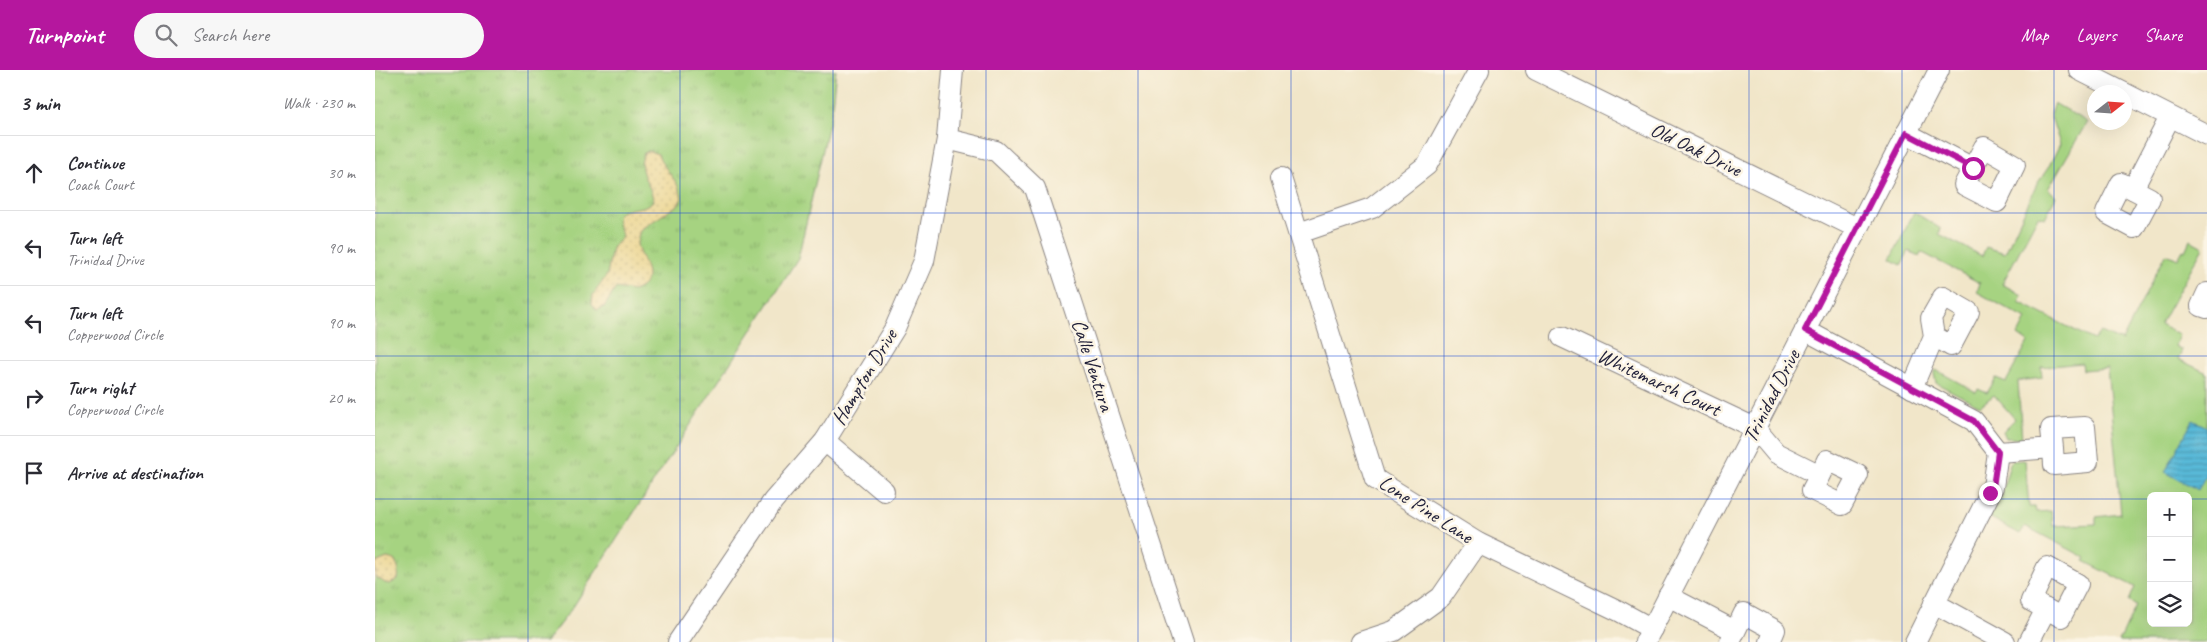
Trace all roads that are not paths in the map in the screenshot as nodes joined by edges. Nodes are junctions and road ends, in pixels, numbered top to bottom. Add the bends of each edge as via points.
1 (953, 70) edge
2 (1479, 70) edge
3 (1536, 70) edge
4 (1939, 70) edge
5 (2079, 70) edge
6 (2170, 116) junction
7 (1906, 133) junction
8 (2207, 135) edge
9 (947, 139) junction
10 (1973, 168) dead end
11 (1281, 178) dead end
12 (2133, 190) dead end
13 (1857, 228) junction
14 (1299, 233) junction
15 (2207, 293) edge
16 (2207, 308) edge
17 (1805, 330) junction
18 (1934, 336) dead end
19 (1562, 337) dead end
20 (1912, 388) junction
21 (1755, 428) junction
22 (825, 441) junction
23 (2053, 448) dead end
24 (1998, 452) junction
25 (1820, 475) dead end
26 (884, 491) dead end
27 (1478, 543) junction
28 (1668, 596) junction
29 (1934, 604) junction
30 (2046, 609) dead end
31 (1648, 635) edge
32 (1733, 636) edge
33 (678, 642) edge
34 (1183, 642) edge
35 (1361, 642) edge
36 (1770, 642) edge
37 (1915, 642) edge
38 (2005, 642) edge
39 (2029, 642) edge

1 - 9 street, Hampton Drive
2 - 14 street via 1427,165 1372,208
3 - 13 street, Old Oak Drive
4 - 7 street, Trinidad Drive
5 - 6 street
6 - 8 street
6 - 12 street
7 - 10 street
7 - 13 street, Trinidad Drive
9 - 22 street, Hampton Drive via 924,261 895,328
9 - 34 street, Calle Ventura via 996,151 1035,188
11 - 14 street, Lone Pine Lane
13 - 17 street, Trinidad Drive
14 - 27 street, Lone Pine Lane via 1375,479
15 - 16 street via 2201,306
17 - 20 street
17 - 21 street, Trinidad Drive
18 - 20 street
19 - 21 street, Whitemarsh Court
20 - 24 street via 1974,421
21 - 25 street via 1776,452
21 - 28 street, Trinidad Drive
22 - 26 street
22 - 33 street, Hampton Drive via 773,501
23 - 24 street
24 - 29 street via 1993,487
27 - 31 street, Lone Pine Lane via 1619,611
27 - 35 street via 1441,597 1394,631
28 - 31 street, Trinidad Drive
28 - 32 street
29 - 37 street
29 - 38 street
30 - 39 street
32 - 36 street via 1744,613 1775,630

